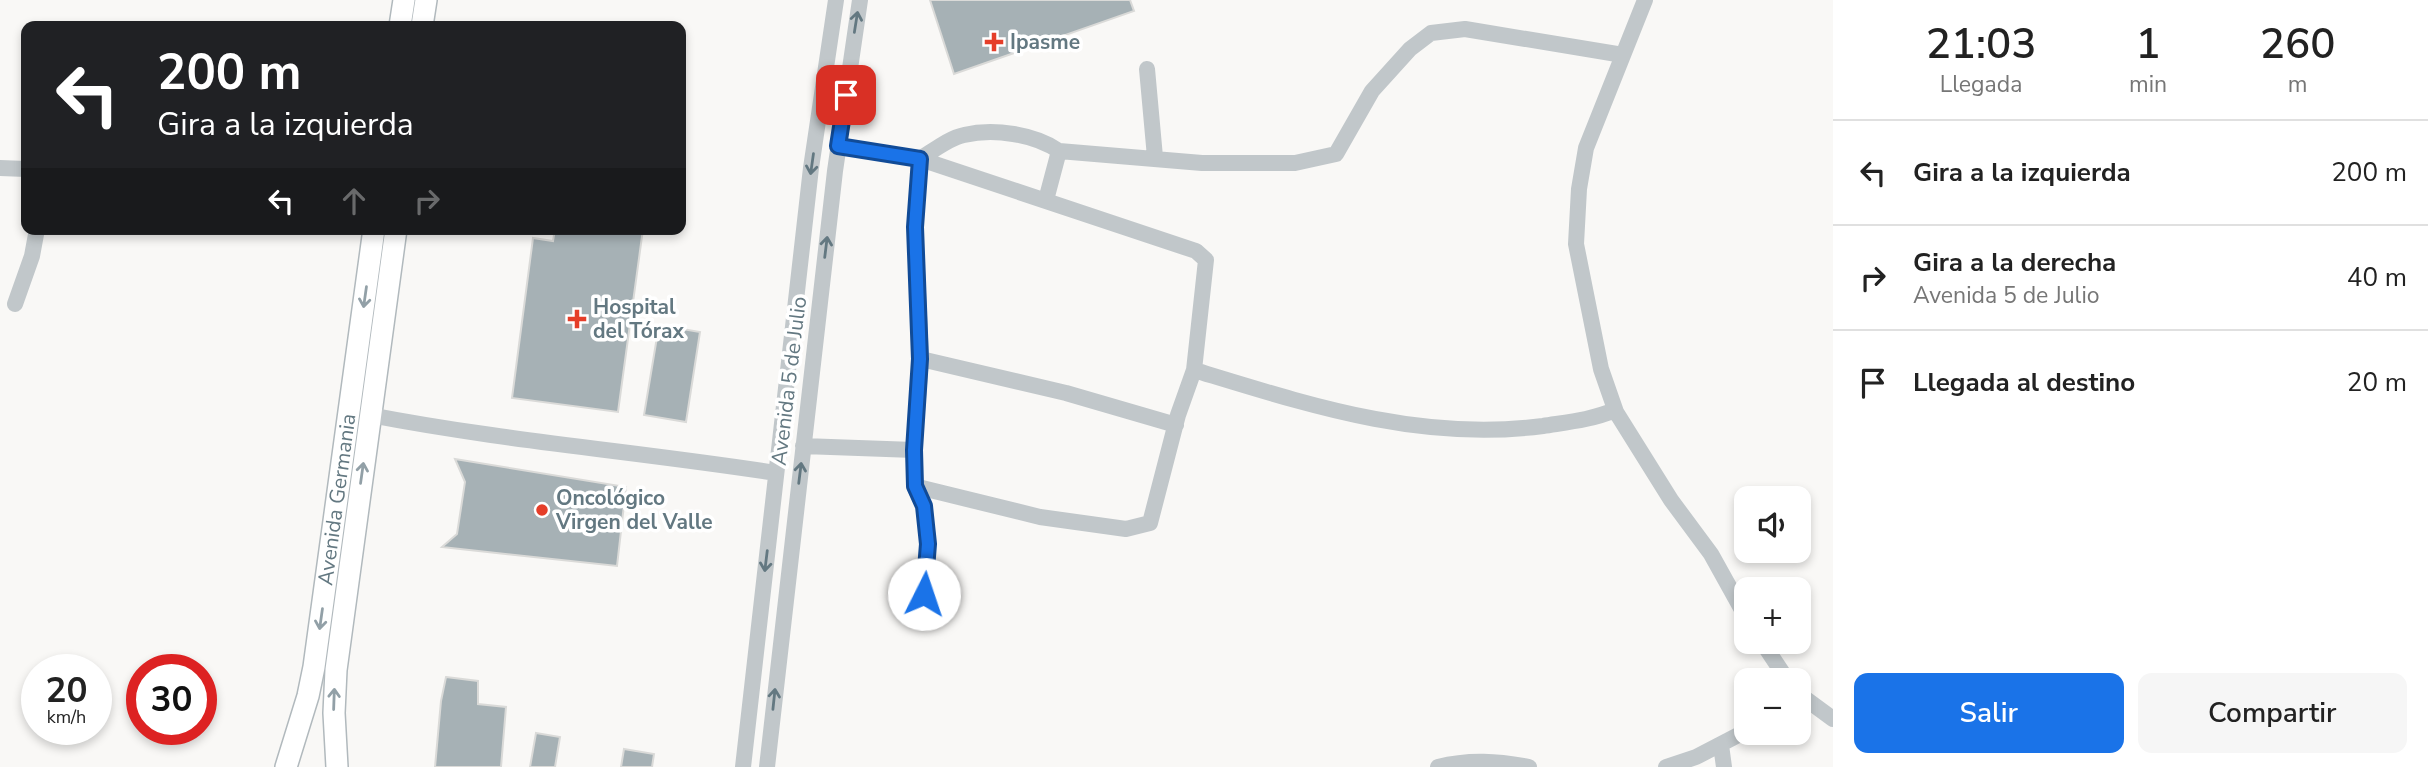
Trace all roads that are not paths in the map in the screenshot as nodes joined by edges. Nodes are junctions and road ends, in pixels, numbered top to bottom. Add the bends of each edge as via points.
1 (404, 0) edge
2 (426, 0) edge
3 (836, 0) edge
4 (860, 0) edge
5 (1645, 0) edge
6 (401, 21) edge
7 (423, 21) edge
8 (1623, 55) junction
9 (1147, 69) dead end
10 (838, 146) junction
11 (1059, 151) junction
12 (1155, 157) junction
13 (920, 159) junction
14 (0, 168) edge
15 (21, 169) edge
16 (1046, 200) junction
17 (36, 235) edge
18 (373, 235) edge
19 (395, 235) edge
20 (15, 304) dead end
21 (920, 359) junction
22 (1194, 370) junction
23 (1615, 410) junction
24 (370, 415) junction
25 (1176, 425) junction
26 (803, 446) junction
27 (914, 450) junction
28 (776, 473) junction
29 (915, 486) junction
30 (924, 594) dead end
31 (1734, 595) edge
32 (1811, 703) edge
33 (1833, 719) edge
34 (1734, 738) edge
35 (1721, 745) junction
36 (286, 767) edge
37 (337, 767) edge
38 (743, 767) edge
39 (767, 767) edge
40 (1438, 767) edge
41 (1529, 767) edge
42 (1666, 767) edge
43 (1724, 767) edge

1 - 6 street
2 - 7 street
3 -> 28 street, Avenida 5 de Julio via 811,168
10 -> 4 street, Avenida 5 de Julio
5 - 8 street
8 - 12 street via 1465,29 1431,33 1372,91 1336,154 1295,163 1202,163
8 - 23 street via 1586,148 1576,244 1601,369
9 - 12 street
10 - 13 street
26 -> 10 street, Avenida 5 de Julio
11 - 12 street
11 - 13 street via 1001,132 962,135
11 - 16 street
13 - 16 street
13 - 21 street via 915,227
14 - 15 street
16 - 22 street via 1196,251 1206,260
17 - 20 street
18 -> 36 street, Avenida Germania via 314,667
19 - 24 street, Avenida Germania
21 - 25 street via 1066,393
21 - 27 street
22 - 23 street via 1332,411 1455,431 1519,429 1593,419
22 - 25 street
23 - 31 street
24 - 28 street
37 -> 24 street, Avenida Germania via 336,670
25 - 29 street via 1150,523 1126,529 1040,517
26 - 27 street
39 -> 26 street, Avenida 5 de Julio
27 - 29 street
28 -> 38 street, Avenida 5 de Julio
29 - 30 street via 924,506 928,544
32 - 33 street
34 - 35 street
35 - 42 street
35 - 43 street
40 - 41 street via 1472,761

